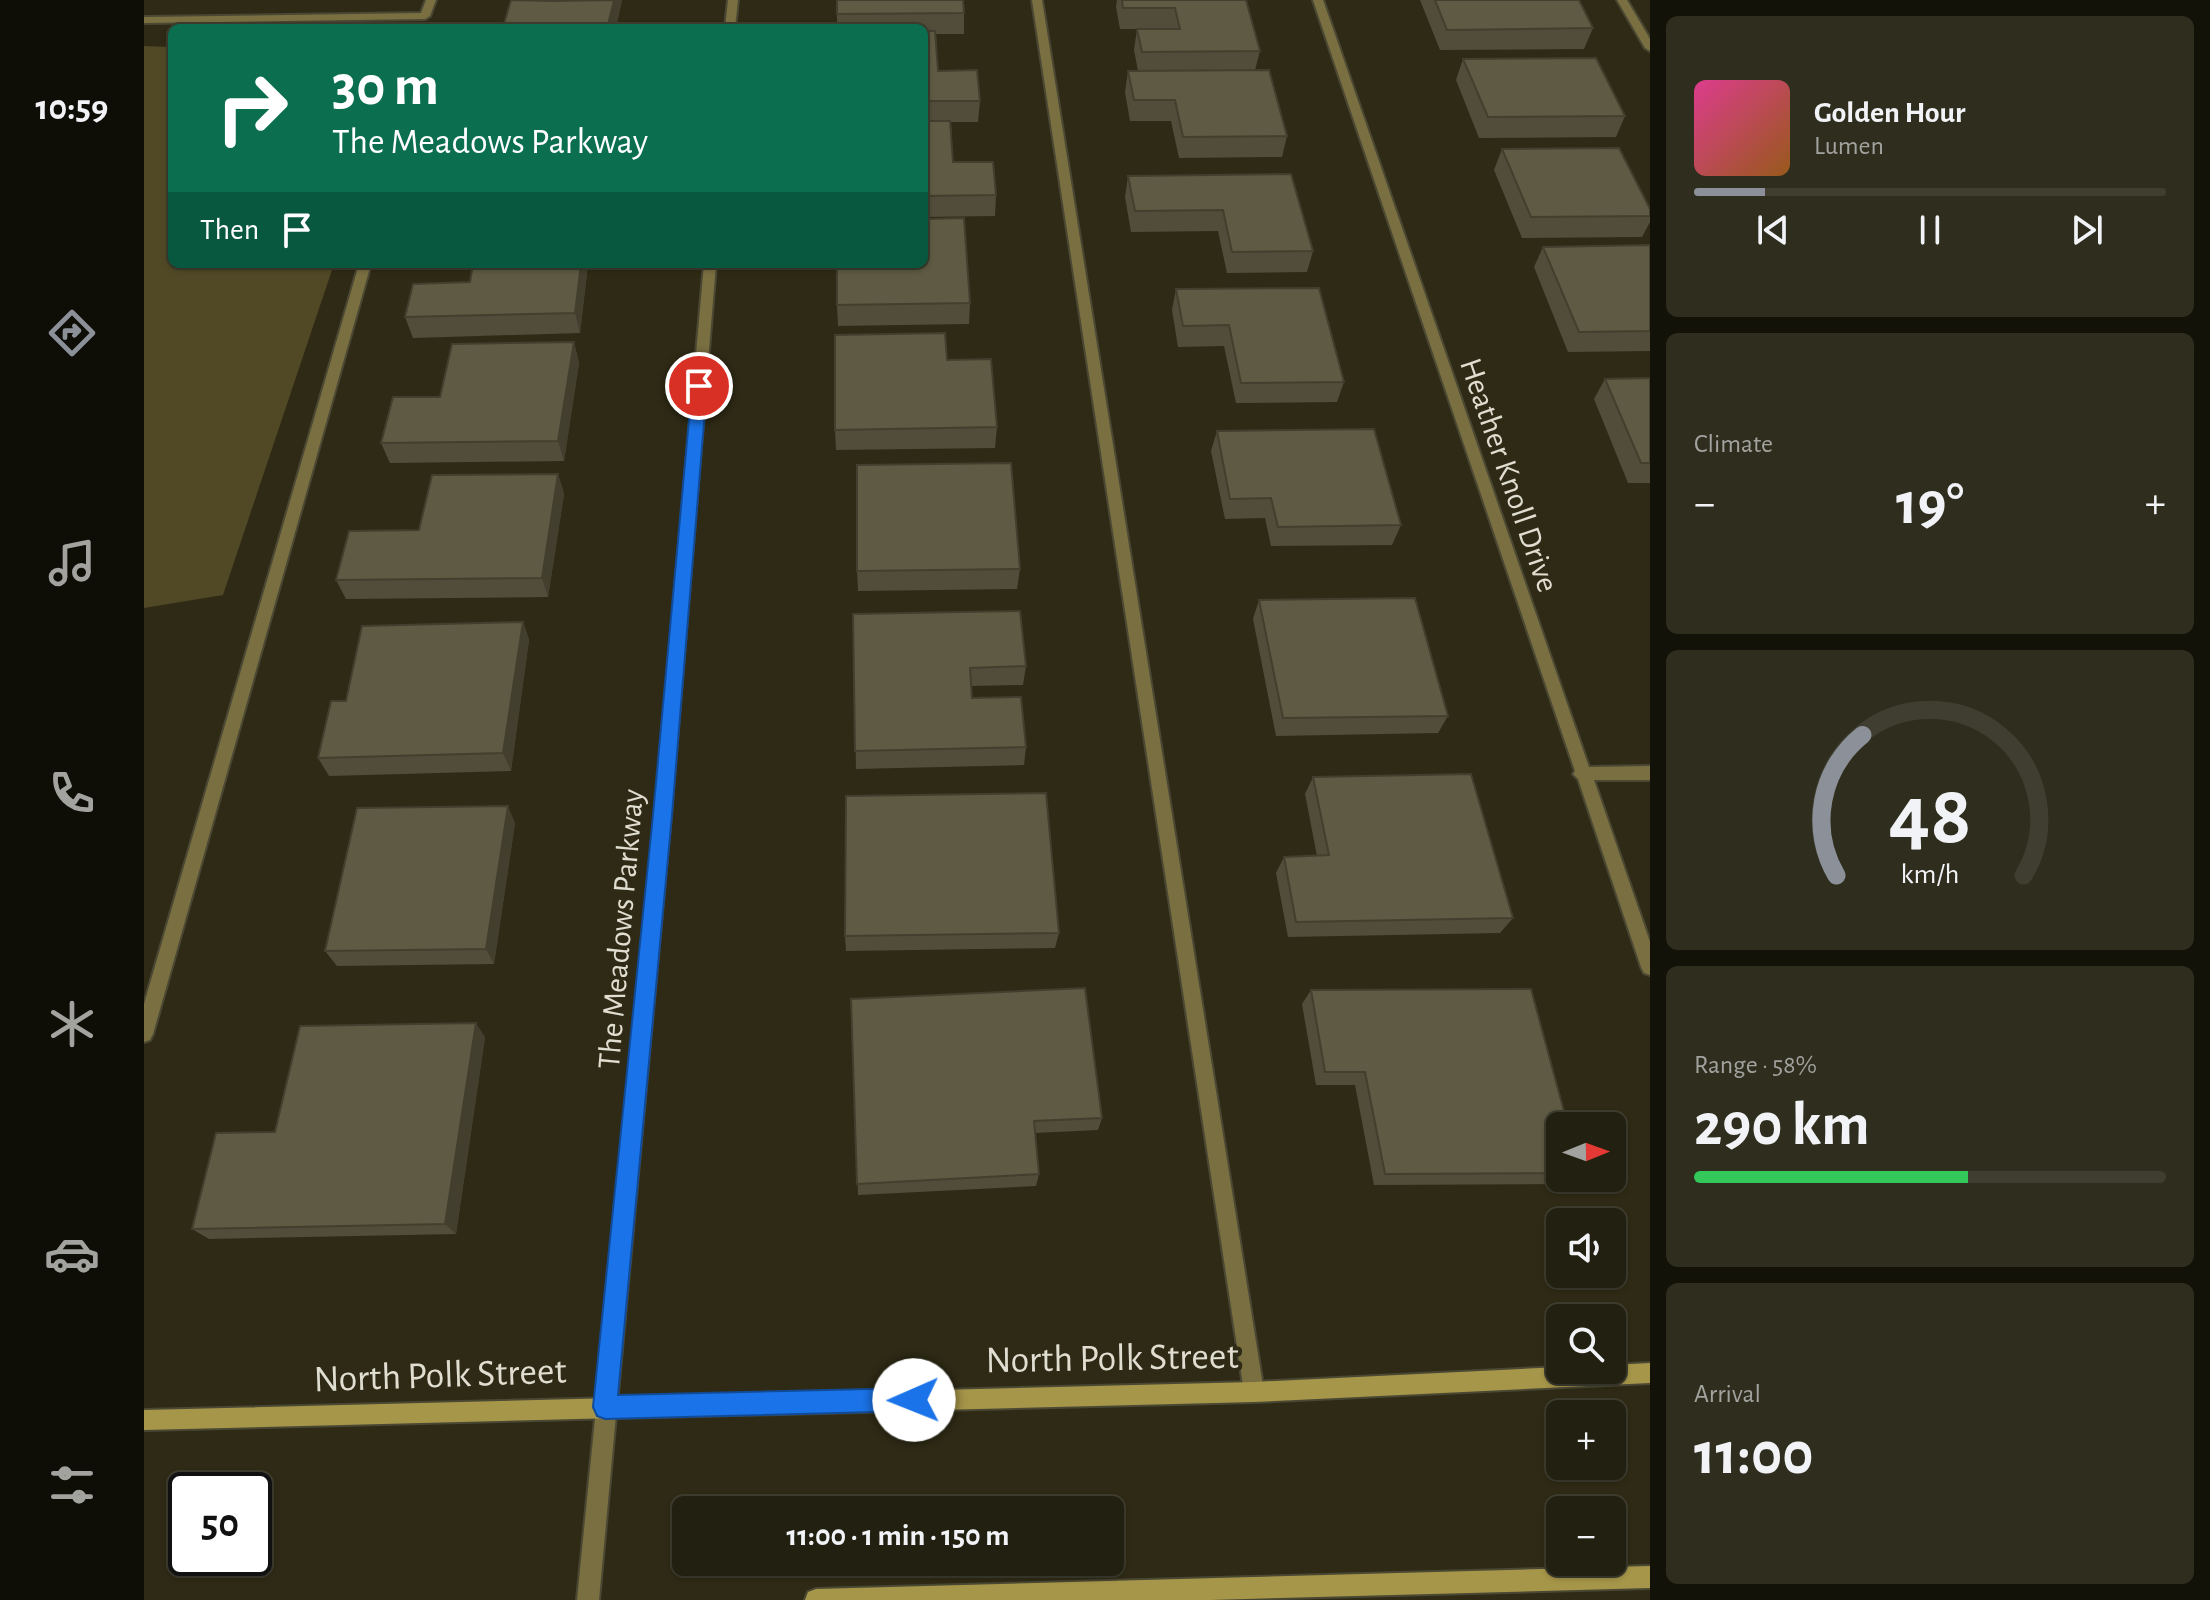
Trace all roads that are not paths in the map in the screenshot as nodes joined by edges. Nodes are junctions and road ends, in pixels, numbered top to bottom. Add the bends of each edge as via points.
1 (431, 0) edge
2 (733, 0) edge
3 (1037, 0) edge
4 (1318, 0) edge
5 (1622, 0) edge
6 (144, 20) edge
7 (426, 22) edge
8 (730, 24) edge
9 (1650, 48) edge
10 (364, 268) edge
11 (710, 268) edge
12 (1650, 773) edge
13 (1581, 774) junction
14 (1650, 967) edge
15 (144, 1034) edge
16 (1650, 1373) edge
17 (1254, 1392) junction
18 (605, 1407) junction
19 (144, 1420) edge
20 (1650, 1577) edge
21 (1230, 1594) edge
22 (588, 1600) edge
23 (816, 1600) edge

1 - 7 street
2 - 8 street
3 - 17 street
4 - 13 street, Heather Knoll Drive
5 - 9 street
6 - 7 street
10 - 15 street
11 - 18 street, The Meadows Parkway
12 - 13 street
13 - 14 street, Heather Knoll Drive
16 - 17 main road, North Polk Street
17 - 18 main road, North Polk Street
18 - 19 main road, North Polk Street
18 - 22 street, The Meadows Parkway
20 - 21 main road
21 - 23 main road

